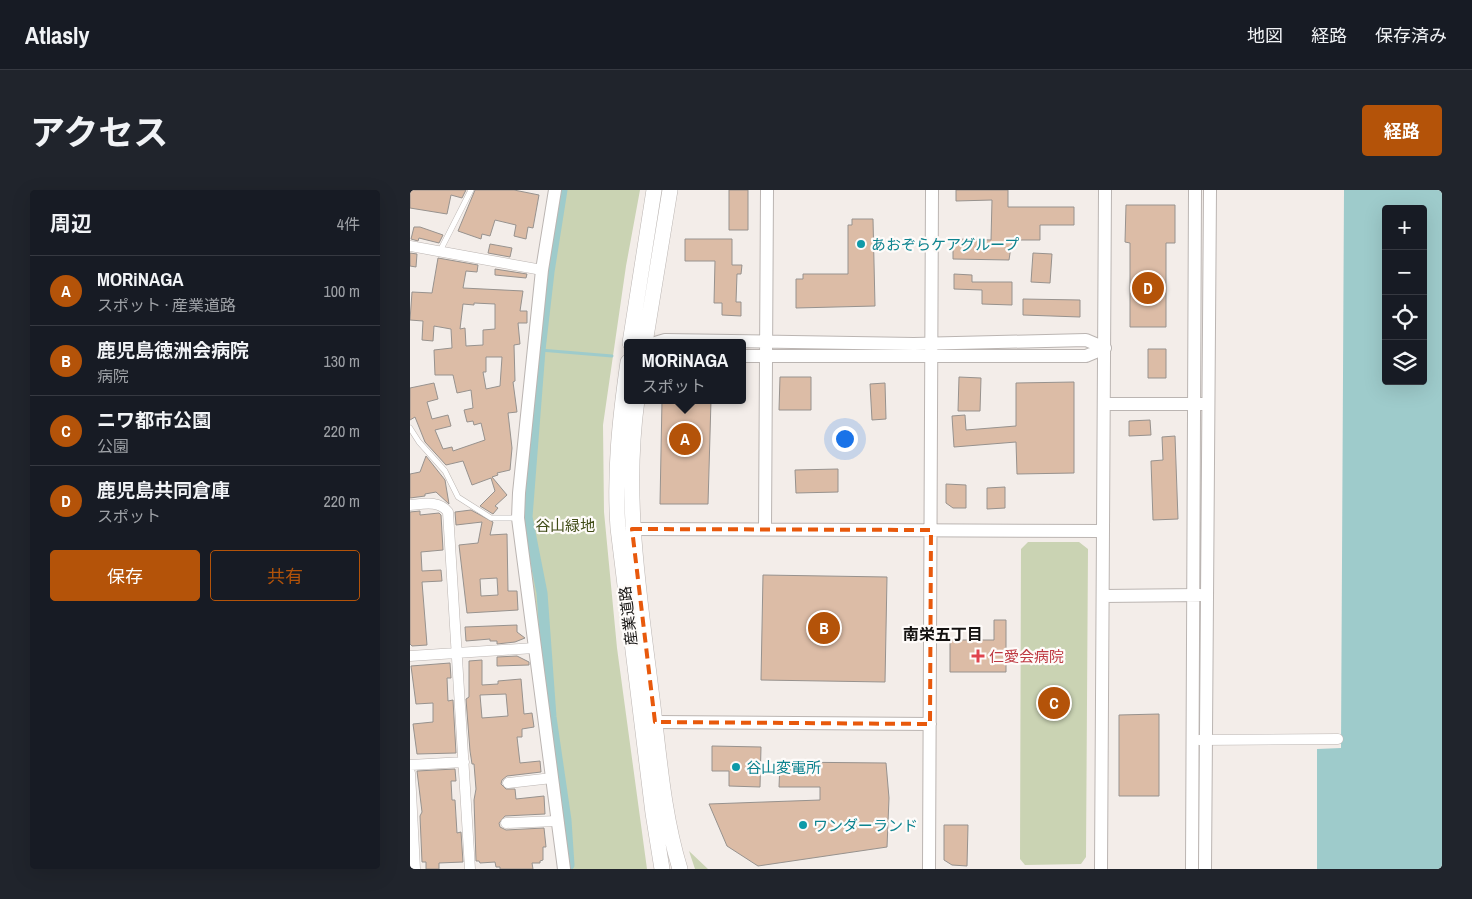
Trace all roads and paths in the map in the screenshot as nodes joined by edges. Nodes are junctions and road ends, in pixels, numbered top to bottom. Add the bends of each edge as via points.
1 (470, 190) edge
2 (555, 190) edge
3 (654, 190) edge
4 (670, 190) edge
5 (767, 190) edge
6 (932, 190) edge
7 (1106, 190) edge
8 (1195, 190) edge
9 (1210, 190) edge
10 (410, 246) edge
11 (440, 251) junction
12 (542, 270) junction
13 (631, 339) edge
14 (646, 339) edge
15 (746, 340) edge
16 (766, 340) junction
17 (1105, 348) junction
18 (931, 350) junction
19 (746, 356) edge
20 (766, 356) junction
21 (624, 390) edge
22 (637, 404) edge
23 (1105, 404) junction
24 (1194, 404) junction
25 (1208, 404) junction
26 (410, 428) edge
27 (410, 506) edge
28 (518, 518) junction
29 (632, 528) junction
30 (765, 528) junction
31 (930, 530) junction
32 (1103, 531) junction
33 (1192, 595) junction
34 (1207, 595) junction
35 (1103, 596) junction
36 (534, 648) junction
37 (458, 653) junction
38 (410, 656) edge
39 (655, 722) junction
40 (930, 724) junction
41 (1338, 739) dead end
42 (1193, 740) junction
43 (1207, 740) junction
44 (464, 762) junction
45 (410, 765) edge
46 (410, 773) edge
47 (552, 778) junction
48 (508, 783) dead end
49 (557, 820) junction
50 (506, 823) dead end
51 (415, 869) edge
52 (470, 869) edge
53 (564, 869) edge
54 (662, 869) edge
55 (680, 869) edge
56 (929, 869) edge
57 (1101, 869) edge
58 (1192, 869) edge
59 (1205, 869) edge

1 - 11 lane
2 - 12 street
3 - 13 main road
4 - 14 main road
5 - 16 street
6 - 18 street
7 - 17 street
8 - 24 street
9 - 25 street
10 - 11 street
11 - 12 street
12 - 28 street
15 - 16 street
16 - 18 street
16 - 20 street
17 - 18 street via 1086,340
17 - 23 street
18 - 20 street
18 - 31 street
19 - 20 street
20 - 30 street
21 - 54 main road, 産業道路 via 618,432 618,520
22 - 29 main road, 産業道路 via 632,461
23 - 24 street
23 - 32 street
24 - 25 street
24 - 33 street
25 - 34 street
26 - 28 lane via 445,471 458,497 491,518
27 - 37 street via 437,504 448,512
28 - 36 street
29 - 30 street
29 - 39 main road, 産業道路
30 - 31 street
31 - 32 street
31 - 40 street
32 - 35 street
33 - 34 street
33 - 35 street
33 - 42 street
34 - 43 street
35 - 57 street
36 - 37 street
36 - 47 street
37 - 38 street
37 - 44 street
39 - 40 street
39 - 55 main road, 産業道路 via 669,824
40 - 56 street
41 - 43 street
42 - 43 street
42 - 58 street
43 - 59 street
44 - 45 street
44 - 52 street
46 - 51 street
47 - 48 street
47 - 49 street
49 - 50 street
49 - 53 street

